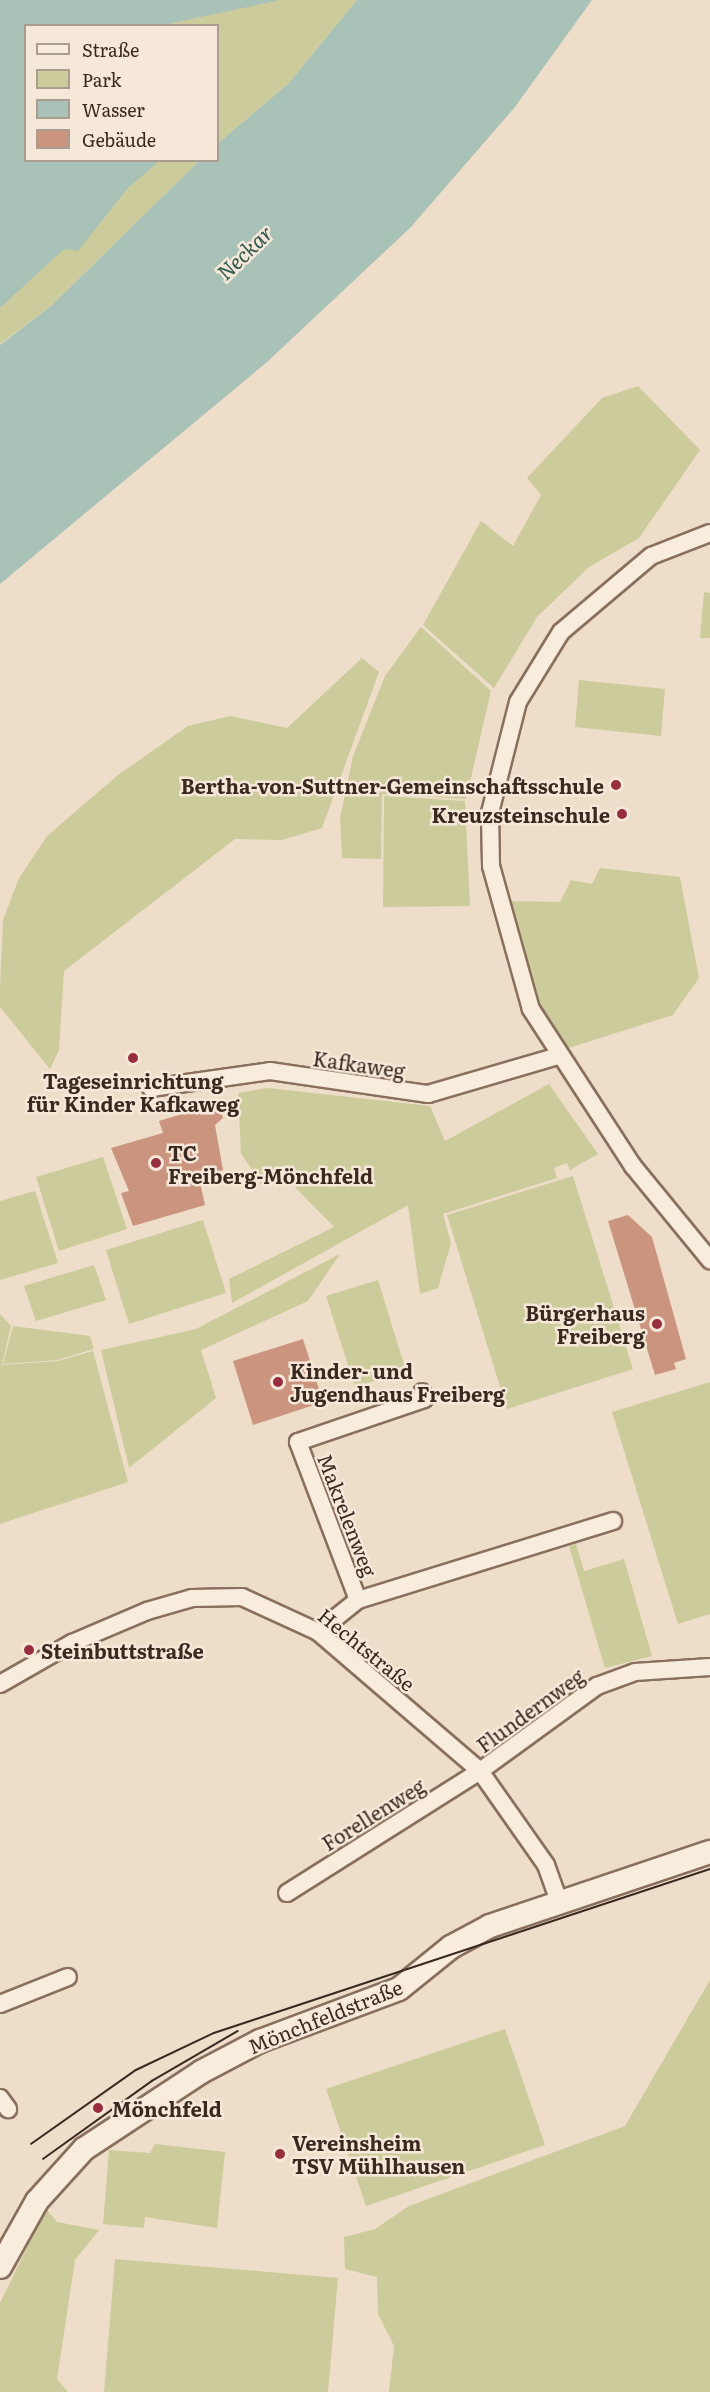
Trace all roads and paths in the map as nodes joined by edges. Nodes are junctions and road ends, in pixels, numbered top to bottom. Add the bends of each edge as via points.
1 (710, 533) edge
2 (558, 1056) junction
3 (151, 1088) dead end
4 (710, 1260) edge
5 (422, 1392) dead end
6 (613, 1521) dead end
7 (358, 1600) junction
8 (318, 1632) junction
9 (710, 1667) edge
10 (0, 1684) edge
11 (480, 1771) junction
12 (710, 1852) edge
13 (287, 1893) dead end
14 (560, 1904) junction
15 (68, 1977) dead end
16 (0, 2004) edge
17 (0, 2267) edge

1 - 2 street via 651,556 561,632 518,702 504,746 490,813 491,866 531,1009
2 - 3 street, Kafkaweg via 428,1094 270,1071
2 - 4 street via 595,1113
5 - 7 street, Makrelenweg via 424,1399 298,1442
6 - 7 street, Makrelenweg
7 - 8 street, Makrelenweg
8 - 10 street, Hechtstraße via 242,1597 192,1598 78,1640
8 - 11 street, Hechtstraße
9 - 11 street, Flundernweg via 635,1672 597,1686
11 - 13 street, Forellenweg
11 - 14 street, Hechtstraße via 546,1866
12 - 14 main road, Mönchfeldstraße
14 - 17 main road, Mönchfeldstraße via 467,1936 399,1989 251,2046 132,2114 84,2149 49,2187
15 - 16 street

